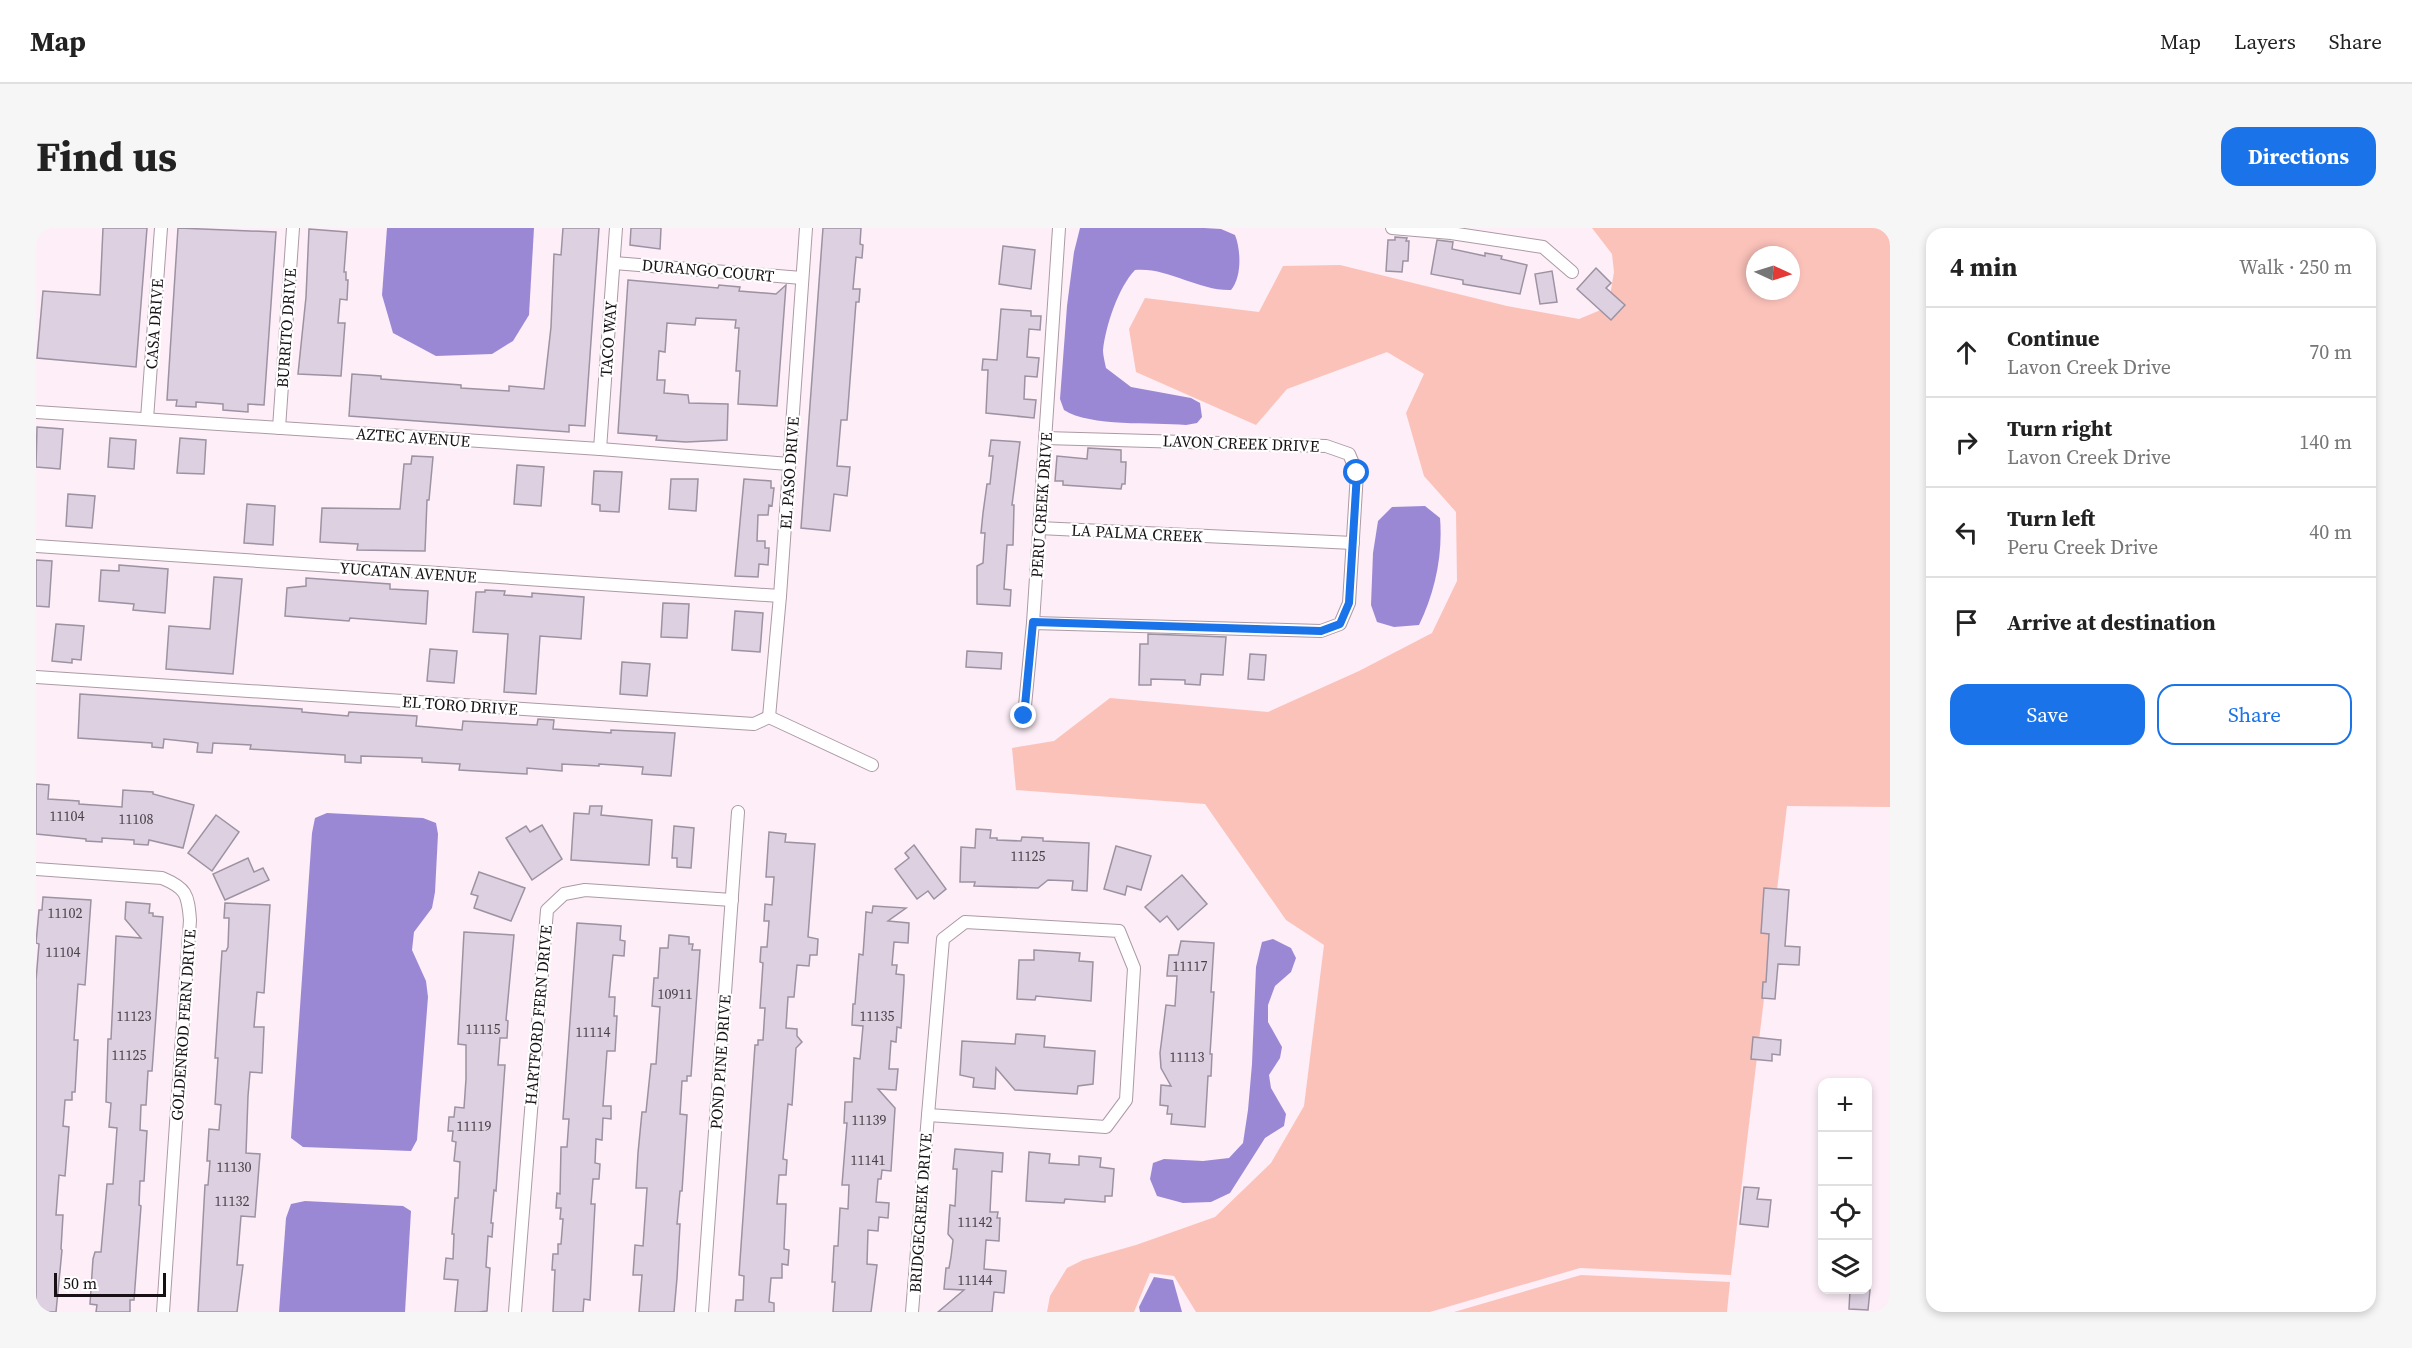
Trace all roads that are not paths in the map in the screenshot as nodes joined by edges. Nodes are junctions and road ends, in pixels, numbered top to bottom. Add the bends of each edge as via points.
1 (161, 228) edge
2 (293, 228) edge
3 (616, 228) edge
4 (806, 228) edge
5 (1059, 228) edge
6 (1392, 228) edge
7 (1451, 230) edge
8 (614, 262) junction
9 (1572, 272) dead end
10 (802, 278) junction
11 (36, 412) edge
12 (147, 419) junction
13 (279, 428) junction
14 (1045, 438) junction
15 (600, 449) junction
16 (789, 464) junction
17 (1039, 528) junction
18 (1353, 543) junction
19 (36, 546) edge
20 (780, 596) junction
21 (1033, 622) junction
22 (36, 677) edge
23 (1024, 716) dead end
24 (769, 717) junction
25 (872, 765) dead end
26 (738, 812) dead end
27 (36, 869) edge
28 (732, 900) junction
29 (928, 1115) junction
30 (163, 1312) edge
31 (515, 1312) edge
32 (702, 1312) edge
33 (912, 1312) edge

1 - 12 street, CASA DRIVE
2 - 13 street, BURRITO DRIVE
3 - 8 street, TACO WAY
4 - 10 street, EL PASO DRIVE
5 - 14 street, PERU CREEK DRIVE
6 - 7 street
7 - 9 street via 1543,247
8 - 10 street, DURANGO COURT
8 - 15 street, TACO WAY
10 - 16 street, EL PASO DRIVE
11 - 12 street, AZTEC AVENUE
12 - 13 street, AZTEC AVENUE
13 - 15 street, AZTEC AVENUE
14 - 17 street, PERU CREEK DRIVE
14 - 18 street, LAVON CREEK DRIVE via 1326,446 1349,454 1357,473
15 - 16 street, AZTEC AVENUE
16 - 20 street, EL PASO DRIVE
17 - 18 street, LA PALMA CREEK
17 - 21 street, PERU CREEK DRIVE
18 - 21 street, LAVON CREEK DRIVE via 1349,603 1340,624 1321,631
19 - 20 street, YUCATAN AVENUE
20 - 24 street, EL PASO DRIVE
21 - 23 street, PERU CREEK DRIVE
22 - 24 street, EL TORO DRIVE via 754,724
24 - 25 street
26 - 28 street, POND PINE DRIVE
27 - 30 street, GOLDENROD FERN DRIVE via 162,878 179,885 189,898
28 - 31 street, HARTFORD FERN DRIVE via 585,891 564,894 547,910
28 - 32 street, POND PINE DRIVE
29 - 29 street, BRIDGECREEK DRIVE via 1106,1127 1126,1100 1134,968 1119,931 965,922 943,939
29 - 33 street, BRIDGECREEK DRIVE

